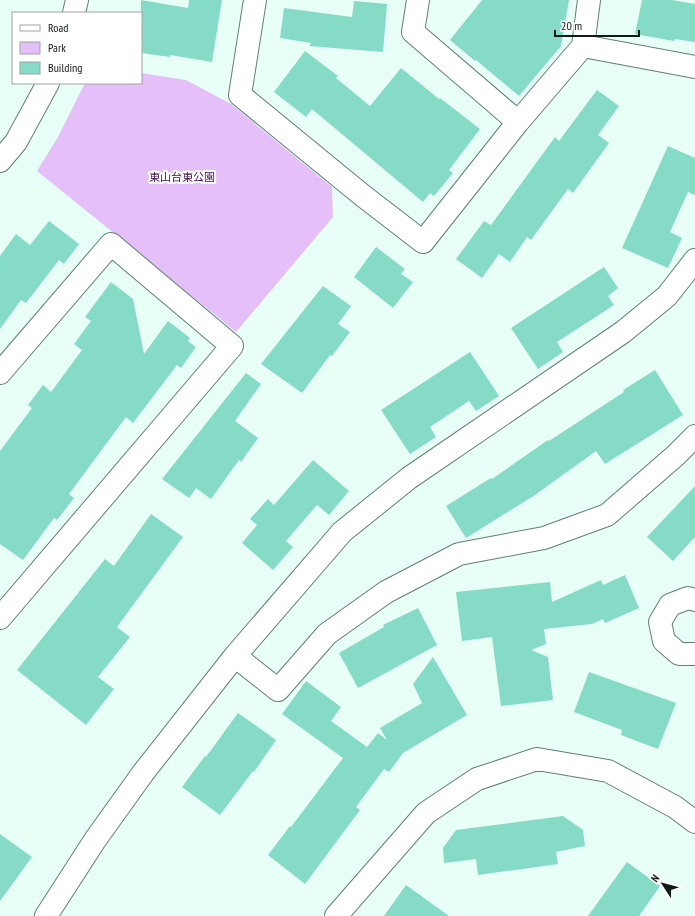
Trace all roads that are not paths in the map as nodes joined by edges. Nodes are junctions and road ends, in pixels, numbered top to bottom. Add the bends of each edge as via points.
1 (77, 0) edge
2 (255, 0) edge
3 (418, 0) edge
4 (589, 0) edge
5 (74, 12) edge
6 (583, 46) junction
7 (695, 67) edge
8 (47, 84) edge
9 (518, 122) junction
10 (0, 161) edge
11 (695, 260) edge
12 (0, 372) edge
13 (695, 436) edge
14 (695, 600) edge
15 (0, 618) edge
16 (695, 654) edge
17 (235, 656) junction
18 (695, 822) edge
19 (46, 916) edge
20 (336, 916) edge

1 - 5 street
2 - 9 street via 240,95 423,242
3 - 9 street via 413,32
4 - 6 street
6 - 7 street
6 - 9 street
8 - 10 street via 16,142
11 - 17 street via 667,296 623,332 409,478 342,532
12 - 15 street via 111,244 232,346
13 - 17 street via 607,515 544,538 459,554 386,592 327,634 278,690
14 - 16 street via 688,598 670,605 660,622 664,641 679,654
17 - 19 street via 143,773 95,840
18 - 20 street via 675,807 608,771 536,759 477,779 426,813

